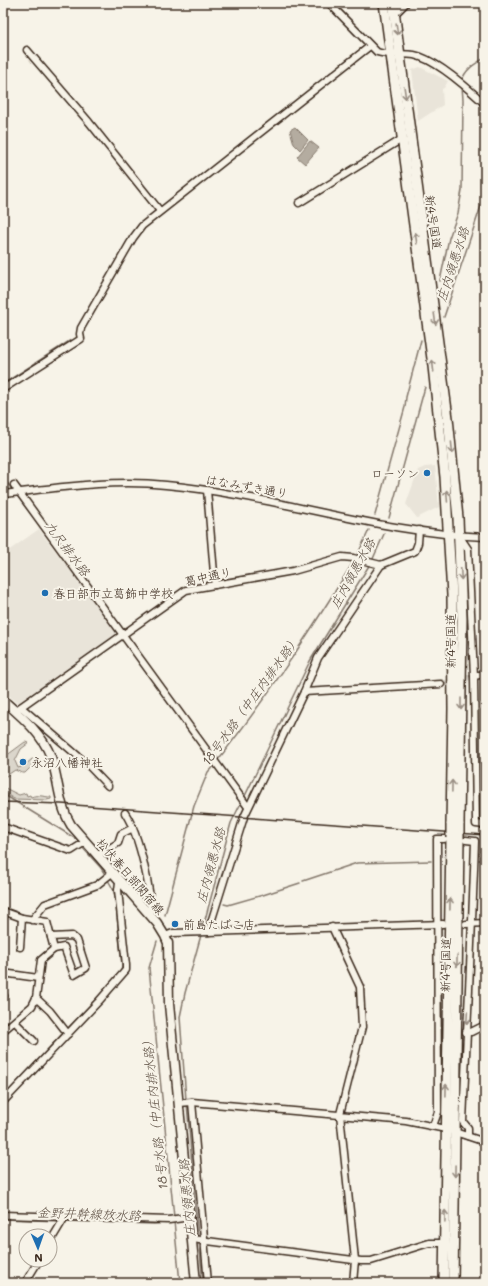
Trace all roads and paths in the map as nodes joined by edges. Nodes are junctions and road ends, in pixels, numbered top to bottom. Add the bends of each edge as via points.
1 (329, 3) edge
2 (384, 3) edge
3 (393, 3) edge
4 (406, 3) edge
5 (395, 14) junction
6 (370, 46) junction
7 (27, 50) dead end
8 (396, 54) junction
9 (483, 102) edge
10 (402, 139) junction
11 (299, 203) dead end
12 (160, 211) junction
13 (3, 389) edge
14 (14, 485) dead end
15 (207, 490) junction
16 (19, 492) junction
17 (3, 494) edge
18 (419, 530) junction
19 (454, 535) junction
20 (485, 537) edge
21 (381, 565) junction
22 (215, 585) junction
23 (123, 634) junction
24 (485, 674) edge
25 (474, 676) junction
26 (441, 684) tunnel mouth
27 (304, 692) junction
28 (3, 700) edge
29 (18, 709) junction
30 (108, 786) dead end
31 (246, 805) junction
32 (125, 813) dead end
33 (485, 825) edge
34 (3, 827) edge
35 (133, 828) junction
36 (455, 839) junction
37 (85, 842) junction
38 (98, 856) junction
39 (112, 873) junction
40 (119, 882) junction
41 (3, 911) edge
42 (150, 916) junction
43 (22, 918) junction
44 (32, 920) junction
45 (485, 923) edge
46 (440, 924) junction
47 (466, 924) dead end
48 (473, 924) junction
49 (333, 930) junction
50 (208, 932) junction
51 (165, 936) junction
52 (51, 937) junction
53 (20, 947) dead end
54 (54, 949) junction
55 (3, 973) edge
56 (38, 978) junction
57 (36, 998) junction
58 (15, 1022) junction
59 (485, 1025) edge
60 (3, 1031) edge
61 (466, 1032) junction
62 (68, 1034) junction
63 (34, 1041) dead end
64 (3, 1102) edge
65 (192, 1102) junction
66 (179, 1103) junction
67 (340, 1114) junction
68 (433, 1126) junction
69 (446, 1129) junction
70 (455, 1132) junction
71 (468, 1136) junction
72 (485, 1142) edge
73 (3, 1215) edge
74 (65, 1217) junction
75 (190, 1217) junction
76 (58, 1229) edge
77 (192, 1239) junction
78 (204, 1240) junction
79 (444, 1243) junction
80 (355, 1260) junction
81 (34, 1268) edge
82 (25, 1283) edge
83 (196, 1283) edge
84 (208, 1283) edge
85 (353, 1283) edge
86 (444, 1283) edge
87 (453, 1283) edge

1 - 6 street
2 - 8 highway, 新4号国道
3 - 5 highway, 新4号国道
4 - 5 street
5 -> 8 highway, 新4号国道
6 - 8 street via 377,52
6 - 12 street
7 - 12 street
8 - 9 street via 424,59 469,89
8 - 10 highway, 新4号国道
8 -> 19 highway, 新4号国道 via 448,418
10 - 11 street
19 -> 10 highway, 新4号国道
12 - 13 street via 142,226 133,238 82,328 81,339
14 - 16 street
15 - 16 street, はなみずき通り via 163,484 131,484 86,485
15 - 18 street, はなみずき通り
15 - 22 street
16 - 17 street, はなみずき通り
16 - 23 street
18 - 19 street, はなみずき通り
18 - 21 street via 415,551
19 - 20 street, はなみずき通り
19 - 25 street via 468,549
19 - 36 highway, 新4号国道, bridge via 462,620
21 - 22 street, 葛中通り via 342,557 293,571
21 - 27 street via 318,658
22 - 23 street, 葛中通り via 186,590
23 - 29 street, 葛中通り
23 - 31 street
24 - 25 street
25 - 33 street via 476,824
26 - 27 street
27 - 31 street
28 - 29 main road, 松伏春日部関宿線
29 - 30 street via 86,763
29 - 37 main road, 松伏春日部関宿線 via 46,747 53,764 63,811
31 - 50 street
32 - 35 street
34 - 37 street via 71,851
35 - 38 street via 121,834 118,843
35 - 42 street via 147,880
36 - 46 street via 437,839
36 - 48 street via 475,841
69 -> 36 highway, 新4号国道
36 -> 70 highway, 新4号国道
37 - 38 main road, 松伏春日部関宿線
38 - 39 main road, 松伏春日部関宿線
39 - 40 main road, 松伏春日部関宿線
39 - 44 street via 97,885 44,904
40 - 42 main road, 松伏春日部関宿線
40 - 62 street via 126,970
41 - 43 street
42 - 51 main road, 松伏春日部関宿線
43 - 44 street
43 - 53 street
44 - 52 street via 47,922
45 - 48 street
46 - 49 street
46 - 68 street via 438,1112
47 - 48 street
48 -> 61 street
49 - 50 street
49 - 67 street via 360,987 361,996 362,1027
50 - 51 street via 172,933
51 - 66 main road, 松伏春日部関宿線
52 - 54 street
52 - 54 street via 72,936 77,940 86,968 74,975 64,947
54 - 56 street via 41,960
55 - 56 street
56 - 57 street
57 - 58 street via 32,1006
57 - 62 street
58 - 60 street
58 - 63 street
59 - 61 street
61 - 71 street via 463,1122 468,1128
62 - 64 street
65 - 66 street
65 - 67 street
65 - 78 street
66 - 75 main road, 松伏春日部関宿線
67 - 68 street
67 - 80 street
68 - 69 street
69 - 70 street
79 -> 69 highway, 新4号国道
70 - 71 street
70 -> 87 highway, 新4号国道
71 - 72 street
73 - 74 street
74 - 75 street via 169,1220
74 - 76 street
75 - 77 main road, 松伏春日部関宿線
77 - 78 street
77 - 83 main road, 松伏春日部関宿線
78 - 80 street
78 - 84 street
79 - 80 street via 429,1243 371,1261
79 - 86 highway, 新4号国道
80 - 85 street
81 - 82 street

